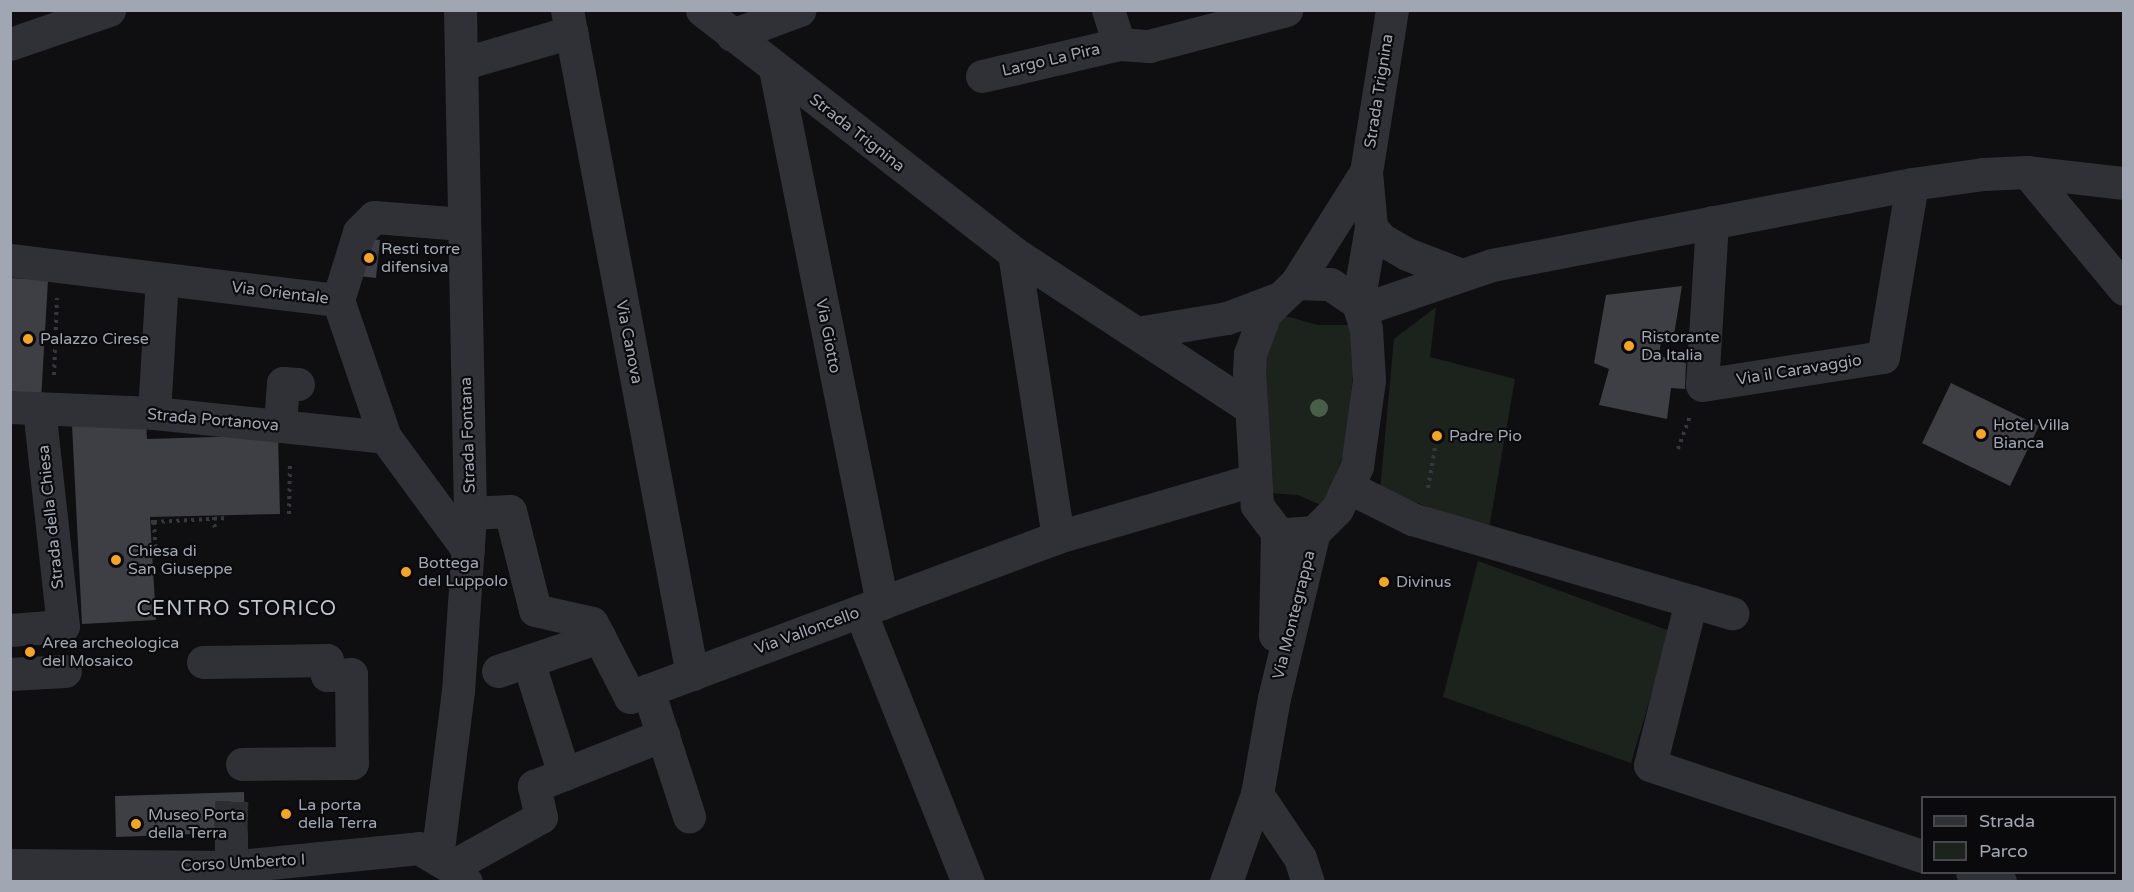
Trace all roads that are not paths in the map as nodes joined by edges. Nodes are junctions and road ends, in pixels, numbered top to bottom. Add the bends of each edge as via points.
1 (109, 10) edge
2 (460, 10) edge
3 (702, 10) edge
4 (800, 10) edge
5 (1108, 10) edge
6 (1286, 10) edge
7 (1392, 10) edge
8 (53, 20) edge
9 (569, 21) edge
10 (732, 35) junction
11 (10, 44) edge
12 (1119, 44) junction
13 (461, 64) junction
14 (775, 69) junction
15 (982, 76) dead end
16 (1366, 172) junction
17 (2027, 172) junction
18 (2124, 183) edge
19 (1912, 184) junction
20 (1712, 222) junction
21 (463, 224) junction
22 (1371, 227) junction
23 (1014, 253) junction
24 (10, 261) edge
25 (1459, 274) junction
26 (162, 279) junction
27 (2124, 289) edge
28 (1286, 291) junction
29 (338, 300) junction
30 (1362, 317) junction
31 (1137, 333) junction
32 (298, 384) dead end
33 (1249, 407) junction
34 (34, 408) edge
35 (154, 413) junction
36 (286, 426) junction
37 (386, 437) junction
38 (1253, 480) junction
39 (1348, 487) junction
40 (470, 513) junction
41 (1417, 520) junction
42 (1322, 526) junction
43 (1278, 532) junction
44 (1058, 537) junction
45 (468, 550) junction
46 (1691, 601) junction
47 (871, 607) junction
48 (1732, 613) dead end
49 (10, 630) edge
50 (599, 637) junction
51 (203, 662) dead end
52 (65, 671) dead end
53 (10, 674) edge
54 (692, 674) junction
55 (648, 690) junction
56 (1274, 698) junction
57 (663, 735) junction
58 (242, 764) dead end
59 (564, 774) junction
60 (1257, 794) junction
61 (689, 816) dead end
62 (231, 834) tunnel mouth
63 (1921, 855) edge
64 (10, 865) edge
65 (451, 868) edge
66 (231, 874) edge
67 (1975, 874) edge
68 (968, 882) edge
69 (1226, 882) edge
70 (1308, 882) edge
71 (2000, 882) edge

1 - 8 street
2 - 13 street, Strada Fontana
3 - 10 street, Strada Trignina
4 - 10 street
5 - 12 street
6 - 12 street, Largo La Pira via 1149,46
7 - 16 street, Strada Trignina
8 - 11 street
9 - 13 street
9 - 54 street, Via Canova
10 - 14 street, Strada Trignina
12 - 15 street, Largo La Pira
13 - 21 street, Strada Fontana
14 - 23 street, Strada Trignina
14 - 47 street, Via Giotto
16 - 22 street, Strada Trignina
16 - 28 street, Strada Trignina
17 - 18 street
17 - 19 street
17 - 27 street
19 - 20 street
19 - 20 street, Via il Caravaggio via 1883,357 1702,385
20 - 25 street
21 - 29 street via 374,217 359,232
21 - 40 street, Strada Fontana
22 - 25 street via 1400,250
22 - 30 street, Strada Trignina
23 - 31 street, Strada Trignina
23 - 44 street
24 - 26 street, Via Orientale
25 - 30 street
26 - 29 street, Via Orientale
26 - 35 street
28 - 30 street via 1330,284
28 - 31 street via 1227,318
28 - 33 street, Strada Trignina via 1256,332 1250,354
29 - 37 street, Via Orientale
30 - 39 street, Strada Trignina via 1369,380 1363,441
31 - 33 street, Strada Trignina
32 - 36 street via 283,383
33 - 38 street, Strada Trignina
34 - 35 street, Strada Portanova
34 - 49 street, Strada della Chiesa via 63,626
35 - 36 street, Strada Portanova
36 - 37 street, Strada Portanova
37 - 45 street, Via Orientale
38 - 43 street, Strada Trignina via 1257,505
38 - 44 street, Via Valloncello
39 - 41 street
39 - 42 street, Via Montegrappa
40 - 45 street, Strada Fontana
40 - 50 street, Via Valloncello via 510,511 535,610 592,623
41 - 42 street
41 - 46 street
42 - 43 street
42 - 56 street, Via Montegrappa
43 - 56 street, Via Montegrappa
44 - 47 street, Via Valloncello
45 - 65 street, Strada Fontana
46 - 48 street
46 - 63 street via 1650,765
47 - 54 street, Via Valloncello
47 - 68 street, Via Giotto
50 - 55 street, Via Valloncello via 630,697
50 - 59 street via 513,666
51 - 58 street via 327,660 327,675 351,674 352,763
52 - 53 street
54 - 55 street, Via Valloncello
55 - 57 street
56 - 60 street, Via Montegrappa
57 - 59 street
57 - 61 street
59 - 65 street via 534,786 541,817
60 - 69 street, Via Montegrappa
60 - 70 street via 1300,858
62 - 66 street
64 - 66 street, Corso Umberto I
65 - 66 street, Corso Umberto I via 419,849
67 - 71 street

